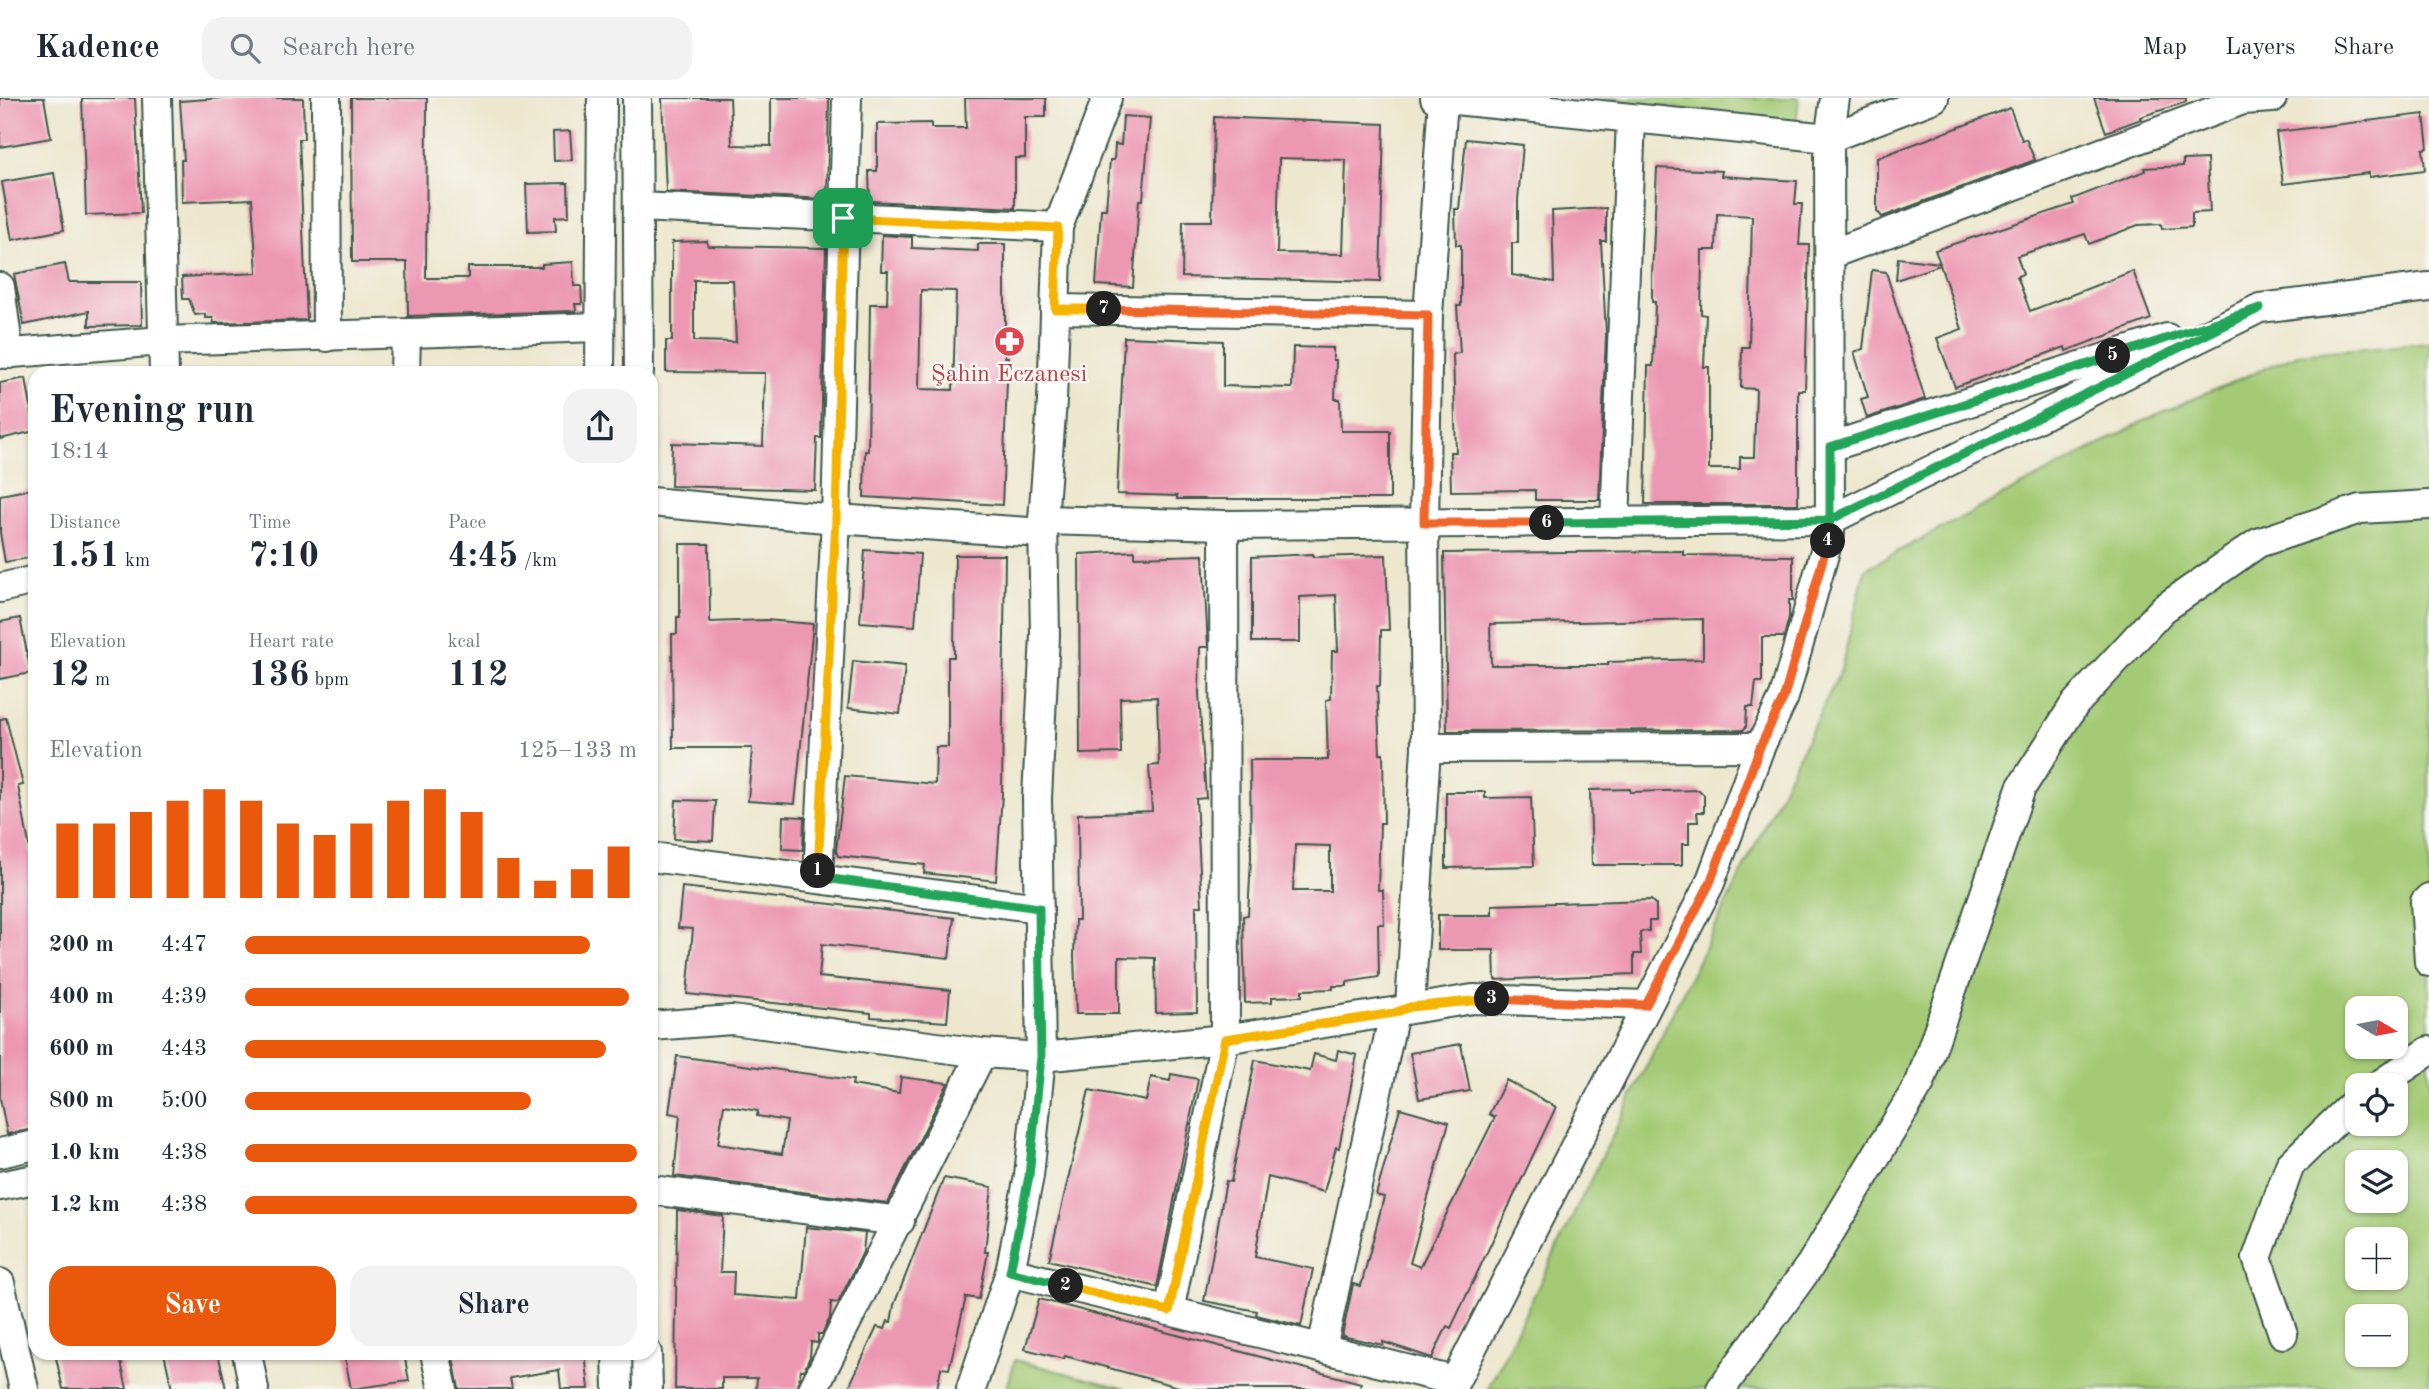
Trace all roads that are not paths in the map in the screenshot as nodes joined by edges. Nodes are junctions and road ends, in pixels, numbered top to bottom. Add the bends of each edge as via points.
1 (157, 98) edge
2 (326, 98) edge
3 (602, 98) edge
4 (637, 98) edge
5 (847, 98) edge
6 (1107, 98) edge
7 (1435, 98) edge
8 (1835, 98) edge
9 (1934, 98) edge
10 (2272, 98) edge
11 (1443, 99) edge
12 (2243, 99) edge
13 (1631, 119) junction
14 (1829, 138) junction
15 (639, 207) junction
16 (843, 218) junction
17 (1058, 228) junction
18 (1831, 254) junction
19 (0, 287) edge
20 (2429, 287) edge
21 (2260, 308) junction
22 (1055, 309) junction
23 (1428, 315) junction
24 (599, 327) junction
25 (405, 334) junction
26 (327, 337) junction
27 (162, 341) junction
28 (5, 354) edge
29 (164, 366) edge
30 (405, 366) edge
31 (600, 366) edge
32 (639, 366) edge
33 (1830, 447) junction
34 (658, 503) edge
35 (2429, 505) edge
36 (836, 519) junction
37 (1830, 520) junction
38 (1615, 522) junction
39 (1424, 523) junction
40 (1224, 525) junction
41 (1043, 526) junction
42 (28, 582) edge
43 (0, 589) edge
44 (1760, 747) junction
45 (1426, 748) junction
46 (658, 858) edge
47 (818, 877) junction
48 (2429, 898) edge
49 (1039, 908) junction
50 (2429, 962) edge
51 (1646, 1005) junction
52 (1402, 1010) junction
53 (658, 1025) edge
54 (1225, 1039) junction
55 (2429, 1051) edge
56 (982, 1053) junction
57 (1041, 1057) junction
58 (2397, 1073) edge
59 (2345, 1112) edge
60 (28, 1147) edge
61 (0, 1153) edge
62 (28, 1180) edge
63 (0, 1186) edge
64 (658, 1191) edge
65 (900, 1221) junction
66 (1010, 1272) junction
67 (0, 1283) edge
68 (1169, 1311) junction
69 (2283, 1334) dead end
70 (1322, 1348) junction
71 (248, 1360) edge
72 (437, 1360) edge
73 (617, 1360) edge
74 (647, 1360) edge
75 (1453, 1385) edge
76 (24, 1389) edge
77 (254, 1389) edge
78 (443, 1389) edge
79 (618, 1389) edge
80 (648, 1389) edge
81 (813, 1389) edge
82 (971, 1389) edge
83 (1721, 1389) edge

1 - 27 street
2 - 26 street
3 - 24 street
4 - 15 street
5 - 16 street
6 - 17 street
7 - 11 street
8 - 14 street
9 - 14 street
10 - 12 street
11 - 13 street
11 - 23 street
12 - 18 street
13 - 14 street
13 - 38 street
14 - 18 street
15 - 16 street
15 - 32 street
16 - 17 street
16 - 36 street
17 - 22 street
18 - 33 street
19 - 28 street
20 - 21 street
21 - 33 street
21 - 37 street
22 - 23 street
22 - 41 street
23 - 39 street
24 - 25 street
24 - 31 street
25 - 26 street
25 - 30 street
26 - 27 street
27 - 28 street
27 - 29 street
33 - 37 street
34 - 36 street
35 - 83 street via 2360,509 2258,543 2163,609 2075,704 2021,788 1920,1083 1811,1264
36 - 41 street
36 - 47 street
37 - 38 street
37 - 44 street via 1784,697
38 - 39 street
39 - 40 street
39 - 45 street
40 - 41 street
40 - 54 street
41 - 49 street
42 - 43 street
44 - 45 street
44 - 51 street via 1710,883
45 - 52 street
46 - 47 street
47 - 49 street
48 - 50 street via 2425,902
49 - 57 street
51 - 52 street via 1473,999
51 - 75 street
52 - 54 street
52 - 70 street
53 - 56 street via 732,1020
54 - 57 street
54 - 68 street
55 - 58 street
56 - 57 street
56 - 65 street
57 - 66 street via 1029,1176
59 - 69 street via 2290,1165 2257,1258
60 - 61 street
62 - 63 street
64 - 65 street
65 - 81 street
66 - 68 street
66 - 82 street
67 - 76 street
68 - 70 street
70 - 75 street
71 - 77 street
72 - 78 street
73 - 79 street
74 - 80 street

